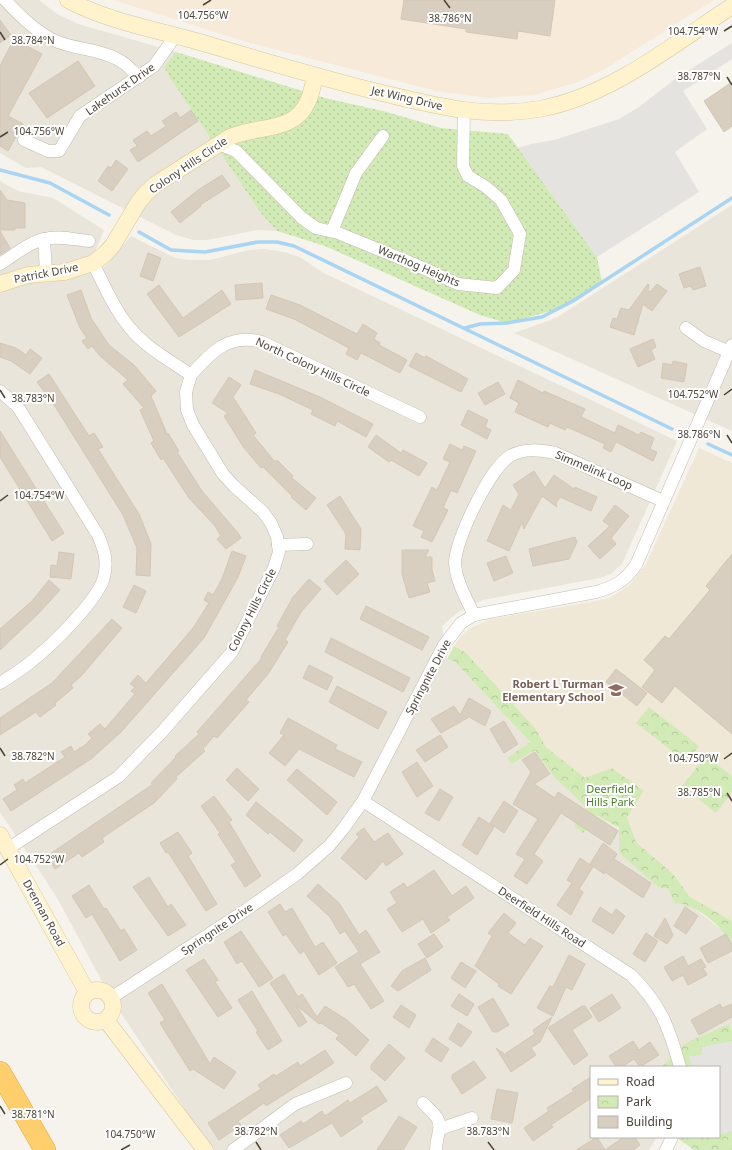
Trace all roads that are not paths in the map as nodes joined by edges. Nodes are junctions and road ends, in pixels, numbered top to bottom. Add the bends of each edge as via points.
1 (5, 0) edge
2 (68, 0) edge
3 (732, 6) edge
4 (176, 35) junction
5 (315, 76) junction
6 (139, 77) junction
7 (464, 111) junction
8 (383, 136) dead end
9 (24, 140) dead end
10 (218, 144) junction
11 (332, 231) junction
12 (44, 239) junction
13 (89, 241) dead end
14 (93, 263) junction
15 (0, 264) edge
16 (46, 272) junction
17 (0, 284) edge
18 (686, 328) dead end
19 (731, 350) edge
20 (191, 375) junction
21 (0, 391) edge
22 (420, 417) dead end
23 (663, 500) junction
24 (307, 544) dead end
25 (278, 545) junction
26 (474, 615) junction
27 (0, 683) edge
28 (363, 801) junction
29 (0, 835) edge
30 (9, 848) junction
31 (87, 992) junction
32 (111, 998) junction
33 (106, 1020) junction
34 (680, 1066) edge
35 (0, 1072) edge
36 (346, 1083) dead end
37 (423, 1103) dead end
38 (472, 1118) dead end
39 (440, 1129) junction
40 (672, 1138) edge
41 (45, 1150) edge
42 (204, 1150) edge
43 (233, 1150) edge
44 (436, 1150) edge
45 (666, 1150) edge

1 - 6 street via 32,26 57,42 114,58
2 - 4 street, Jet Wing Drive via 103,15
3 - 7 street, Jet Wing Drive via 633,70 569,101 540,109 512,112
4 - 5 street, Jet Wing Drive
4 - 6 street, Lakehurst Drive via 154,66
5 - 7 street, Jet Wing Drive
5 - 10 street, Colony Hills Circle via 308,101 291,122 243,131
6 - 9 street, Lakehurst Drive via 80,116 59,151 48,151
7 - 11 street, Warthog Heights via 463,166 468,176 501,200 520,234 514,270 497,288 458,284
8 - 11 street via 356,173
10 - 11 street, Warthog Heights via 236,151 302,218 316,228
10 - 14 street, Colony Hills Circle via 146,193 113,245
12 - 13 street via 56,237
12 - 15 street via 31,244
12 - 16 street
14 - 16 street, Patrick Drive via 65,272
14 - 20 street via 130,329
16 - 17 street, Patrick Drive
18 - 19 street via 704,341
19 - 23 street, Springnite Drive
20 - 22 street, North Colony Hills Circle via 220,347 248,338 262,342
20 - 25 street, Colony Hills Circle via 186,392 187,410 193,425 223,474 271,523
21 - 27 street via 18,407 81,508 104,548 106,562 100,589 82,610 33,661
23 - 26 street, Springnite Drive via 636,565 621,582 596,592
23 - 26 street, Simmelink Loop via 555,453 540,450 510,456 498,466 490,478 456,551 458,577
24 - 25 street
25 - 30 street, Colony Hills Circle via 279,552 274,568 232,652 161,733 118,777
26 - 28 street, Springnite Drive via 461,623 444,644
28 - 32 street, Springnite Drive via 329,846 297,874
28 - 34 street, Deerfield Hills Road via 631,975 657,1004 667,1024
29 - 30 street, Drennan Road
30 - 31 street, Drennan Road
31 - 32 street via 103,990
31 - 33 street via 80,1007 85,1017 95,1022
32 - 33 street via 112,1012
33 - 42 street
35 - 41 highway
36 - 43 street via 295,1104
37 - 39 street via 438,1119
38 - 39 street
39 - 44 street
40 - 45 street

